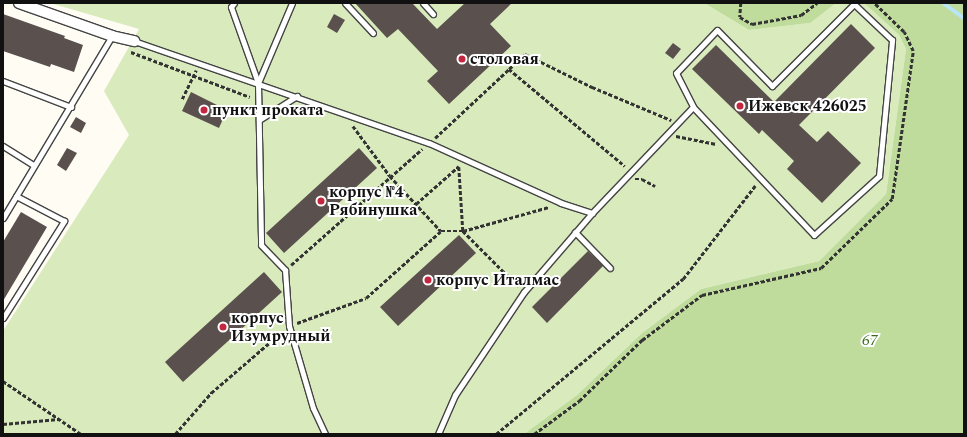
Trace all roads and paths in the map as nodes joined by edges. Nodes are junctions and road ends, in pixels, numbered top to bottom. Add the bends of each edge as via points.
1 (19, 3) edge
2 (234, 3) edge
3 (292, 3) edge
4 (345, 3) edge
5 (423, 3) edge
6 (741, 3) edge
7 (818, 3) edge
8 (874, 3) edge
9 (433, 14) dead end
10 (373, 32) dead end
11 (112, 36) junction
12 (134, 41) joint
13 (128, 51) dead end
14 (199, 64) junction
15 (509, 69) junction
16 (193, 77) junction
17 (3, 81) edge
18 (258, 83) junction
19 (297, 96) junction
20 (182, 99) dead end
21 (258, 100) junction
22 (72, 107) junction
23 (692, 107) junction
24 (341, 112) junction
25 (259, 120) junction
26 (679, 123) junction
27 (667, 134) junction
28 (429, 143) junction
29 (3, 146) edge
30 (732, 147) junction
31 (464, 158) junction
32 (34, 165) junction
33 (459, 167) junction
34 (632, 172) junction
35 (390, 176) junction
36 (624, 179) junction
37 (760, 179) junction
38 (655, 186) dead end
39 (16, 196) junction
40 (561, 203) junction
41 (416, 204) junction
42 (592, 213) junction
43 (3, 218) edge
44 (463, 231) junction
45 (441, 232) junction
46 (575, 232) junction
47 (610, 268) dead end
48 (285, 270) junction
49 (524, 292) junction
50 (3, 318) edge
51 (288, 326) junction
52 (3, 381) edge
53 (59, 419) junction
54 (3, 424) edge
55 (81, 434) edge
56 (175, 434) edge
57 (325, 434) edge
58 (438, 434) edge
59 (496, 434) edge
60 (534, 434) edge

1 - 11 street
2 - 18 lane via 231,8
3 - 18 lane
4 - 10 lane
5 - 9 lane
6 - 7 path via 740,17 752,24 801,15
8 - 60 path via 904,32 913,51 892,199 821,268 702,295 642,340 579,401
11 - 12 street
11 - 22 lane
12 - 14 lane
13 - 16 path
14 - 16 path
14 - 18 lane
15 - 26 path via 524,54 592,87
15 - 28 path
15 - 34 path
16 - 20 path
16 - 21 path
17 - 22 lane
18 - 19 lane
18 - 21 lane
19 - 24 lane
19 - 25 lane
21 - 25 lane
22 - 32 lane
23 - 26 lane
23 - 30 lane
23 - 37 lane via 676,73 717,30 772,86 854,4 892,40 880,176 814,235
24 - 28 lane
24 - 35 path
25 - 48 lane via 261,245
26 - 27 lane
27 - 30 path
27 - 34 lane
28 - 31 lane
28 - 35 path
29 - 32 lane
30 - 37 lane
31 - 33 path
31 - 40 lane
32 - 39 lane
33 - 41 path
33 - 44 path
34 - 36 lane
35 - 41 path
35 - 48 path
36 - 38 path via 642,179
36 - 42 lane
37 - 59 path via 683,280
39 - 43 lane
39 - 50 lane via 64,221
40 - 42 lane
40 - 44 path
41 - 45 path
42 - 46 lane
44 - 45 path
44 - 49 path
45 - 51 path via 366,298
46 - 47 lane
46 - 49 lane
48 - 51 lane
49 - 58 lane via 455,395
51 - 56 path via 211,393
51 - 57 lane via 313,408
52 - 53 path
53 - 54 path
53 - 55 path

